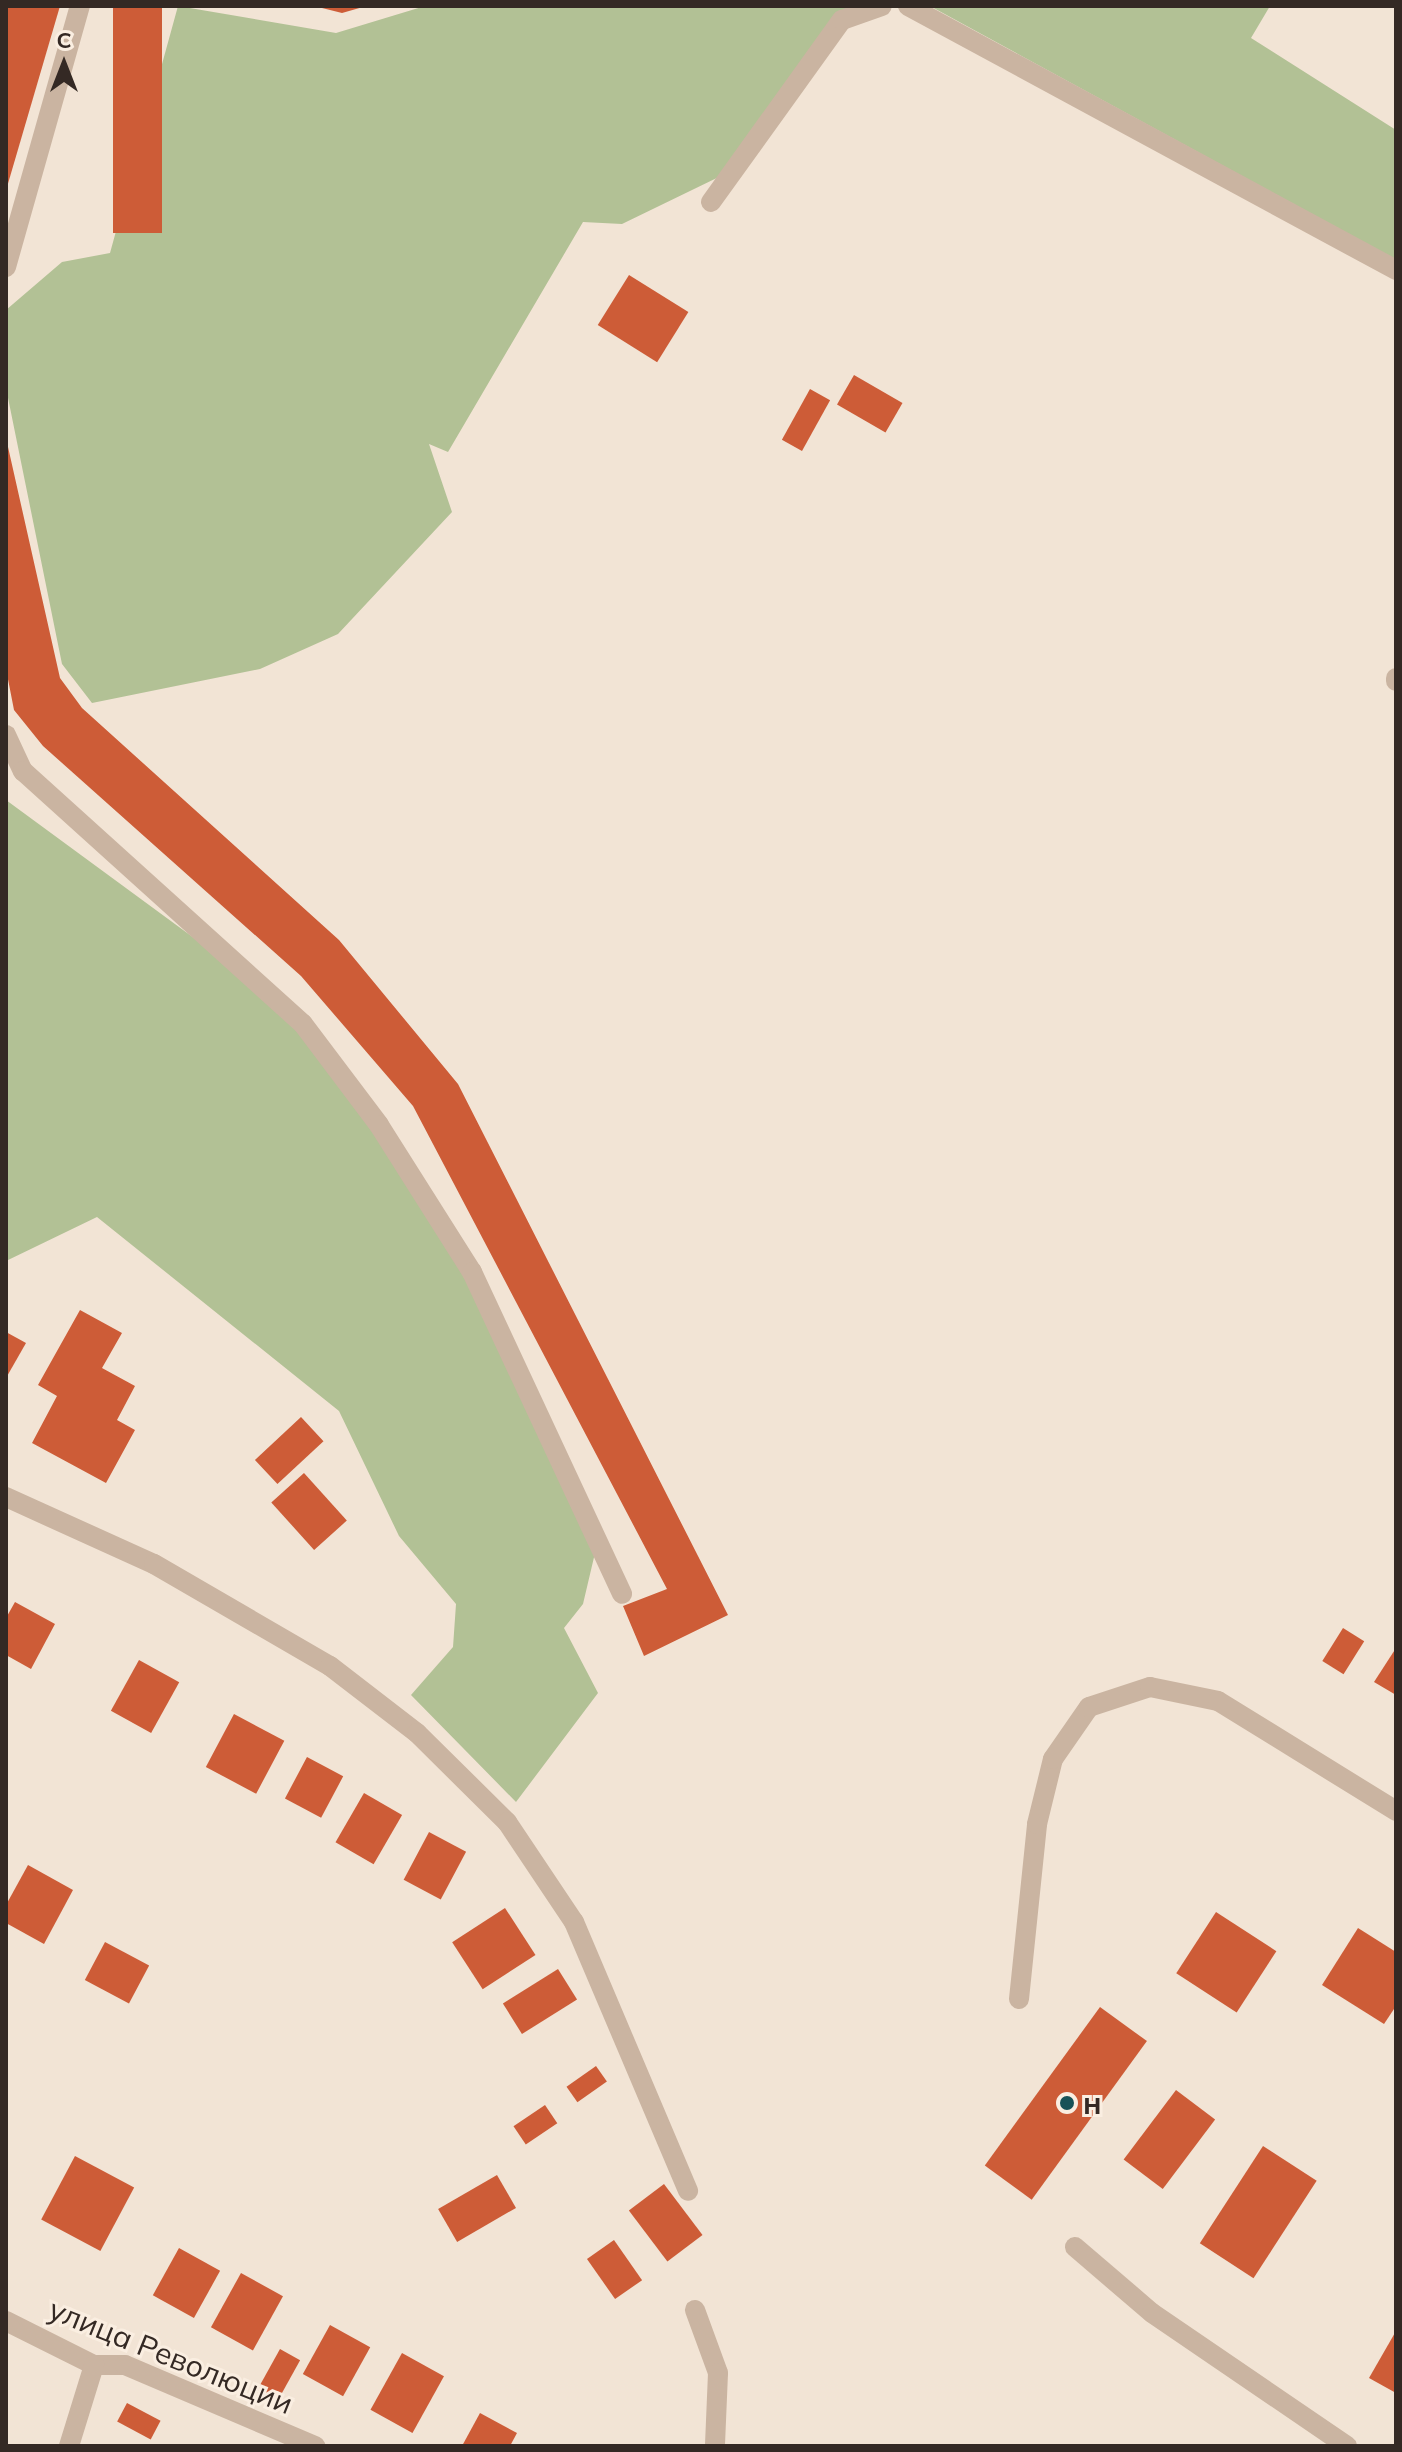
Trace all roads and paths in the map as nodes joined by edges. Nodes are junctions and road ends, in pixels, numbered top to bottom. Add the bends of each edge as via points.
1 (80, 6) edge
2 (882, 6) edge
3 (908, 6) edge
4 (711, 202) dead end
5 (6, 267) edge
6 (1396, 270) edge
7 (6, 735) edge
8 (6, 1497) edge
9 (622, 1594) dead end
10 (1396, 1811) edge
11 (1019, 1999) dead end
12 (688, 2191) dead end
13 (1075, 2247) dead end
14 (695, 2310) dead end
15 (6, 2321) edge
16 (94, 2365) junction
17 (69, 2446) edge
18 (315, 2446) edge
19 (715, 2446) edge
20 (1347, 2446) edge

1 - 5 street
2 - 4 street via 842,20
3 - 6 street
7 - 9 street via 23,771 303,1024 379,1125 472,1272
8 - 12 street via 154,1564 330,1666 417,1733 507,1822 574,1922
10 - 11 street via 1218,1701 1150,1687 1089,1707 1053,1759 1037,1824
13 - 20 street via 1152,2313
14 - 19 street via 718,2373
15 - 16 street, улица Революции
16 - 17 street
16 - 18 street, улица Революции via 125,2365

